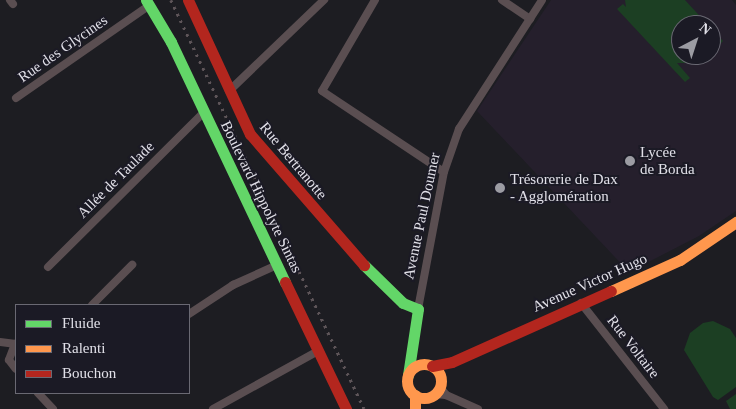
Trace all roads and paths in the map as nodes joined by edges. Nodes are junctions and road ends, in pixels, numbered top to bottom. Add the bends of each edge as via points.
1 (188, 0) edge
2 (324, 0) edge
3 (375, 0) edge
4 (502, 0) edge
5 (542, 0) edge
6 (148, 2) edge
7 (530, 19) junction
8 (229, 91) junction
9 (16, 98) dead end
10 (204, 112) junction
11 (444, 172) junction
12 (736, 222) edge
13 (277, 264) junction
14 (132, 265) dead end
15 (48, 267) dead end
16 (580, 303) junction
17 (93, 304) edge
18 (418, 309) junction
19 (190, 313) edge
20 (0, 342) edge
21 (15, 344) edge
22 (414, 344) junction
23 (318, 351) junction
24 (452, 362) junction
25 (427, 365) junction
26 (15, 368) edge
27 (408, 375) junction
28 (39, 394) edge
29 (432, 394) edge
30 (53, 409) edge
31 (213, 409) edge
32 (346, 409) edge
33 (415, 409) edge
34 (478, 409) edge
35 (664, 409) edge

1 - 8 street, Rue Bertranotte
2 - 8 street
3 - 11 street via 322,91
4 - 7 street
5 - 7 street, Avenue Paul Doumer
6 - 9 street, Rue des Glycines
6 - 10 street, Boulevard Hippolyte Sintas
7 - 11 street, Avenue Paul Doumer via 459,129
8 - 18 street, Rue Bertranotte via 250,134 329,227 403,303
10 - 13 street, Boulevard Hippolyte Sintas
10 - 15 street, Allée de Taulade
11 - 18 street, Avenue Paul Doumer
12 - 16 street, Avenue Victor Hugo via 680,260
13 - 19 street via 233,285
13 - 23 street, Boulevard Hippolyte Sintas
14 - 17 street
16 - 24 street, Avenue Victor Hugo
16 - 35 street, Rue Voltaire
18 - 22 street, Avenue Paul Doumer
20 - 21 street
21 - 26 street via 9,360
22 - 25 street, Avenue Paul Doumer
22 - 27 street, Avenue Paul Doumer
23 - 31 street
23 - 32 street, Boulevard Hippolyte Sintas
24 - 25 street, Avenue Victor Hugo
24 - 29 street, Avenue Victor Hugo
25 - 27 street via 416,365
25 - 29 street, Avenue Paul Doumer
27 - 29 street via 408,386
28 - 30 street
29 - 33 street
29 - 34 street

